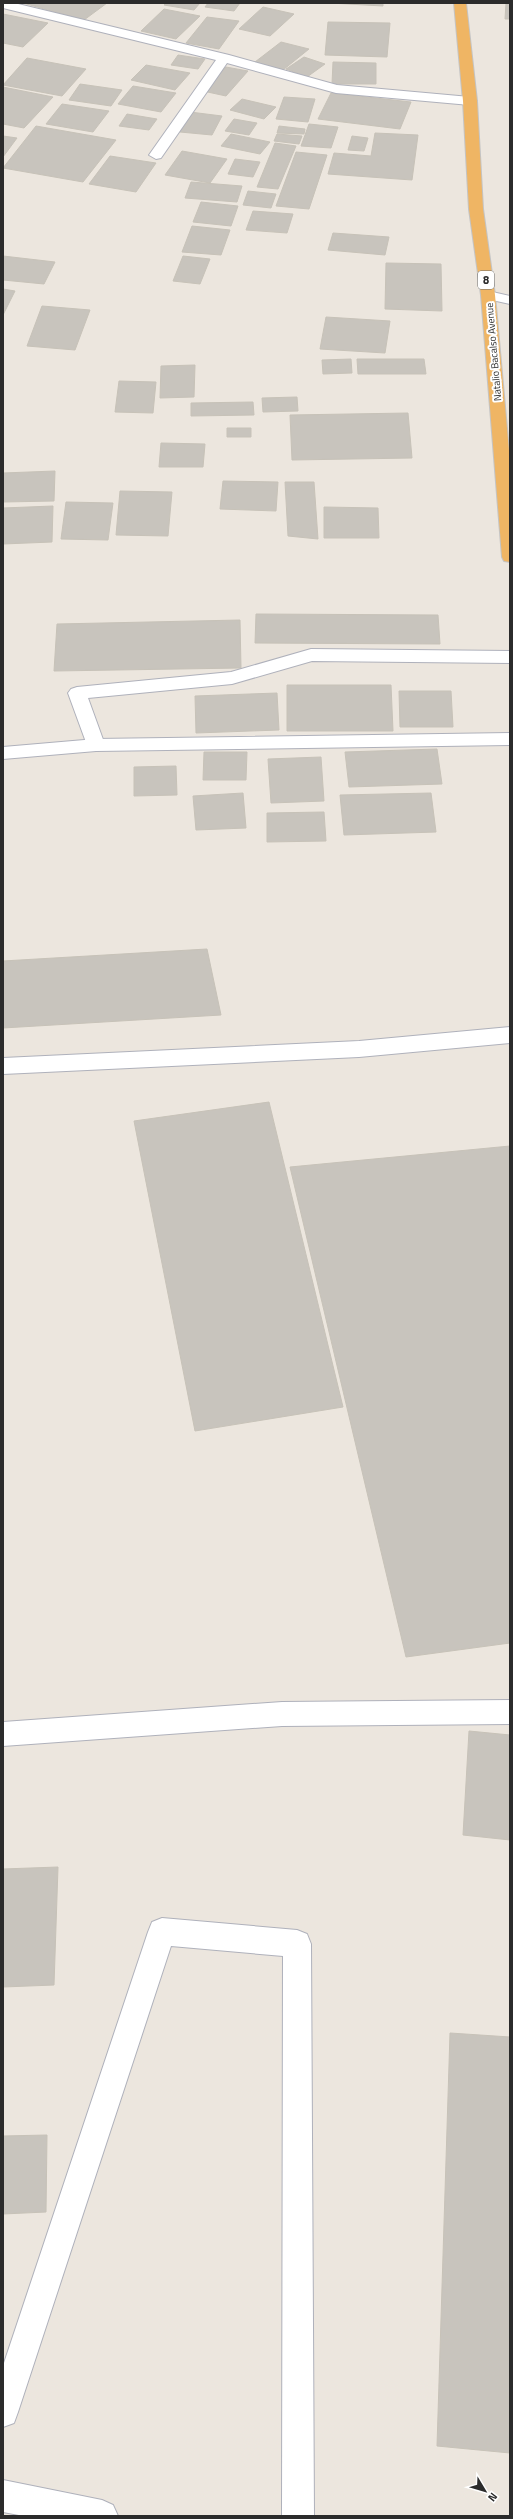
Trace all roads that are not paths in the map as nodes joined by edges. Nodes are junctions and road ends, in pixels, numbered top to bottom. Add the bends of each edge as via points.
1 (460, 3) edge
2 (3, 4) edge
3 (224, 58) junction
4 (470, 101) junction
5 (156, 155) dead end
6 (488, 295) junction
7 (510, 300) edge
8 (510, 557) edge
9 (510, 657) edge
10 (510, 739) edge
11 (96, 745) junction
12 (3, 753) edge
13 (510, 1035) edge
14 (3, 1066) edge
15 (510, 1712) edge
16 (3, 1734) edge
17 (3, 2412) edge
18 (3, 2496) edge
19 (102, 2516) edge
20 (298, 2516) edge

1 - 4 highway, Natalio Bacalso Avenue / 8
2 - 3 street
3 - 4 street via 336,89
3 - 5 street
4 - 6 highway, Natalio Bacalso Avenue / 8 via 476,209
6 - 7 street
6 - 8 highway, Natalio Bacalso Avenue / 8
9 - 11 street via 311,655 232,678 77,693
10 - 11 street
11 - 12 street
13 - 14 street via 359,1049
15 - 16 street via 282,1714
17 - 20 street via 162,1932 297,1944
18 - 19 street

